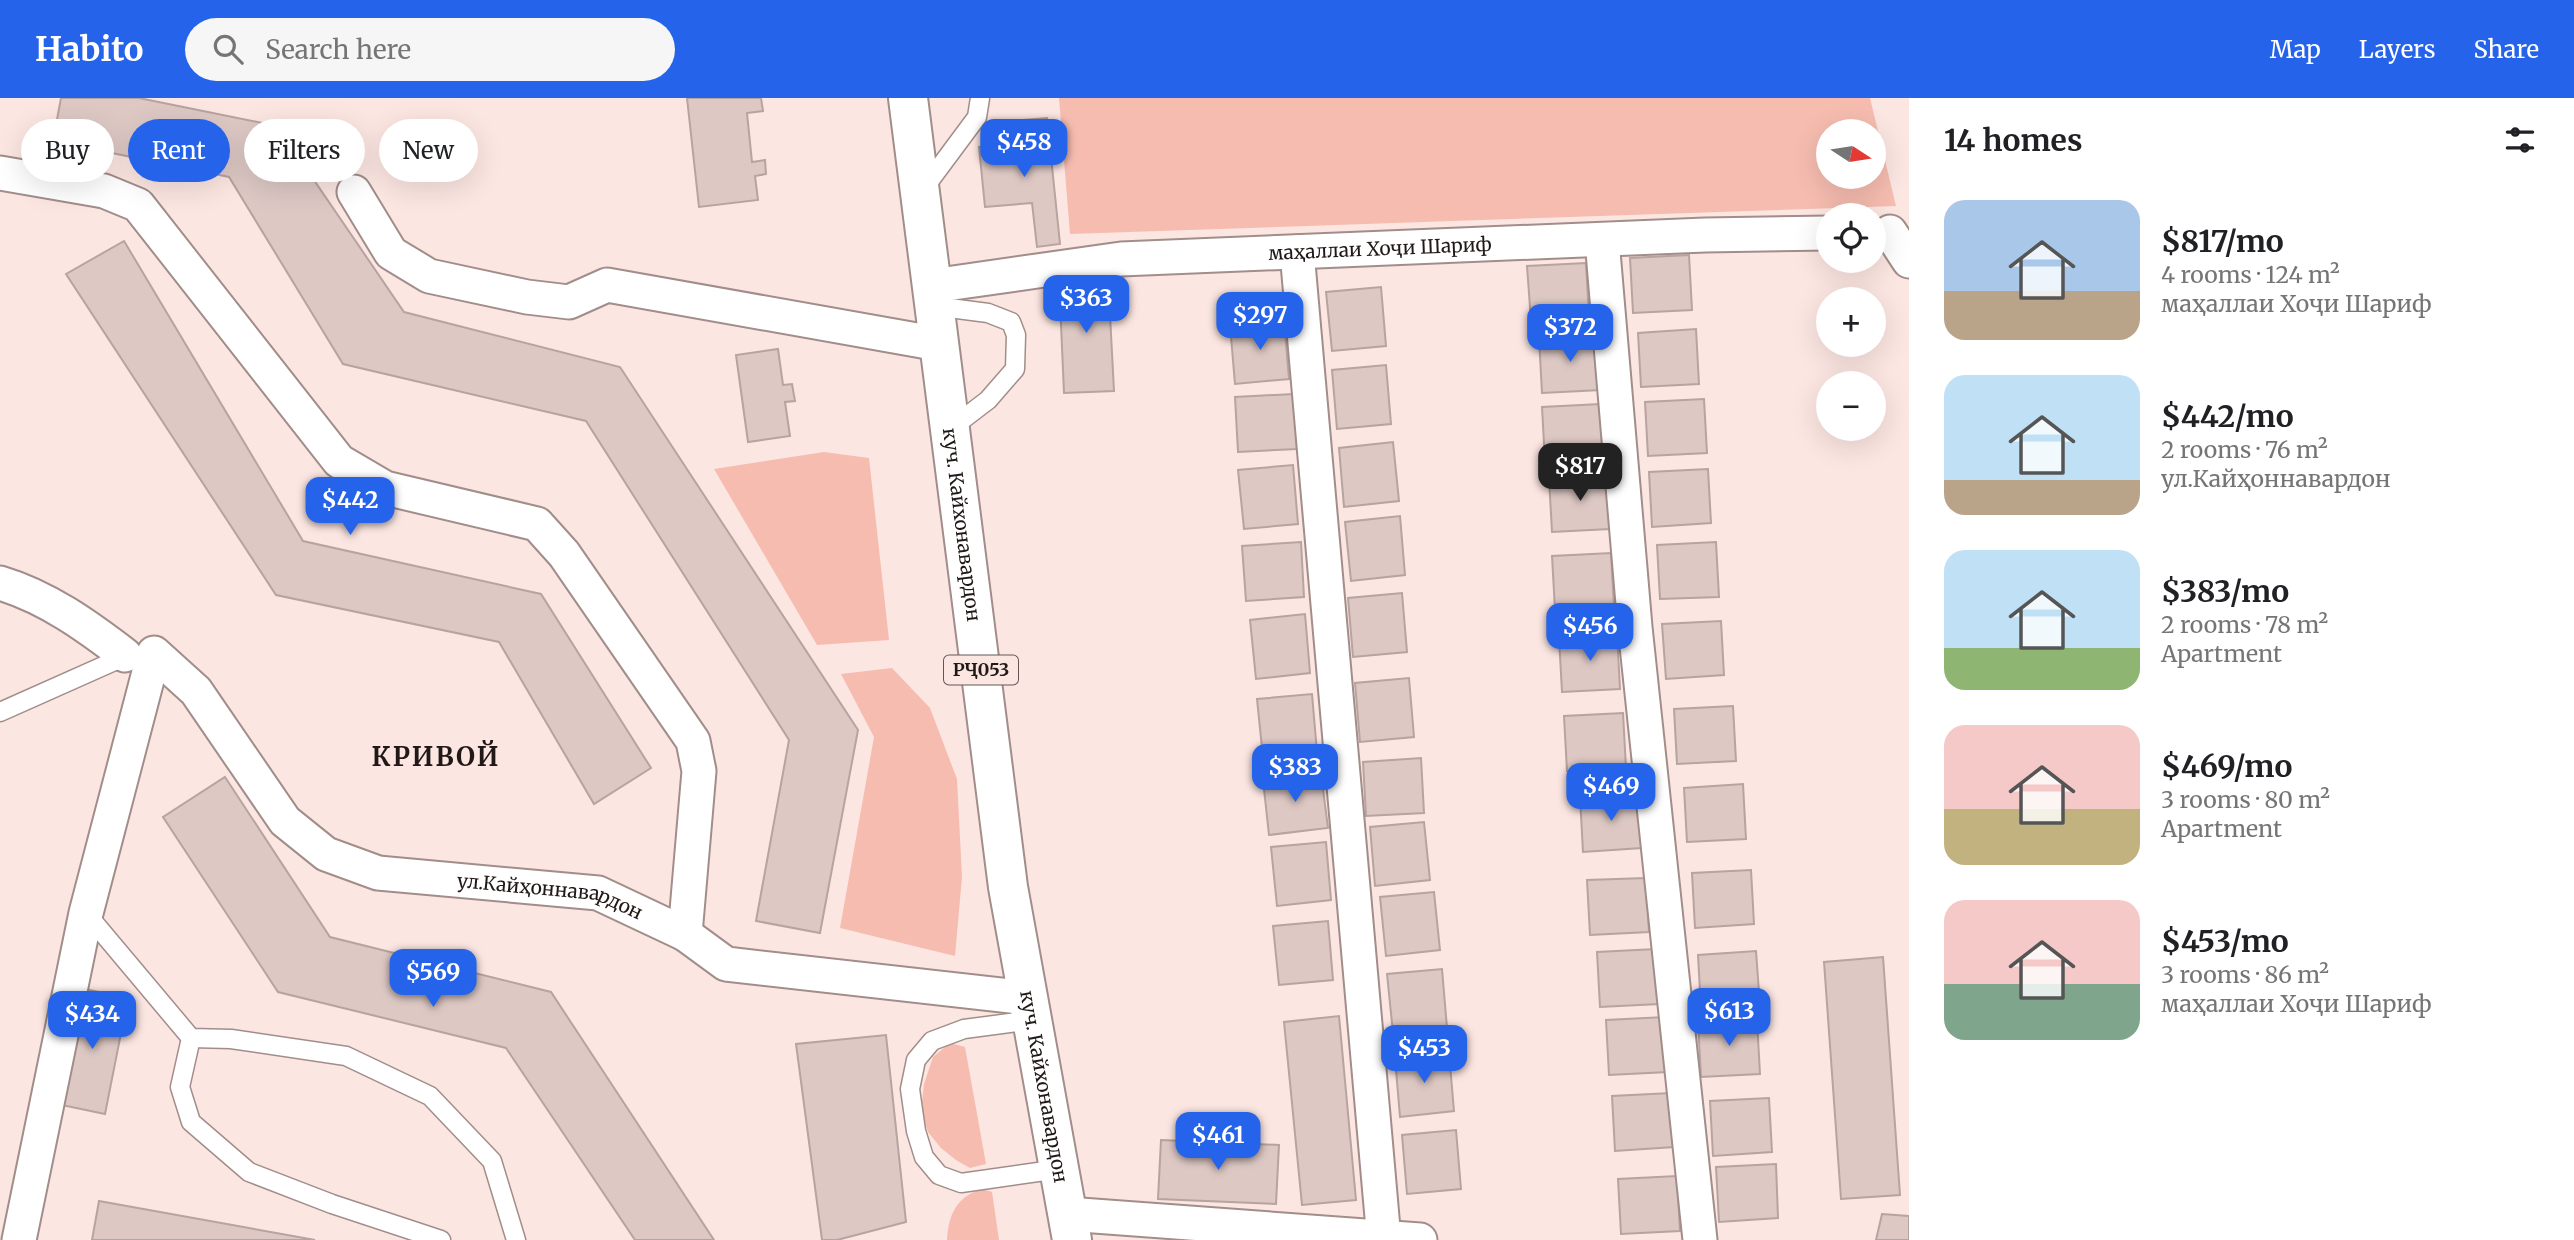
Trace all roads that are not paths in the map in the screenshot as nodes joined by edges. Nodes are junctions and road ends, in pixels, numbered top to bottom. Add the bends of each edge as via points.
1 (908, 98) edge
2 (980, 98) edge
3 (0, 173) edge
4 (354, 192) dead end
5 (920, 194) junction
6 (1891, 232) edge
7 (1816, 233) edge
8 (1602, 240) junction
9 (1297, 252) junction
10 (1909, 261) edge
11 (933, 296) junction
12 (939, 344) junction
13 (950, 429) junction
14 (0, 583) edge
15 (140, 654) junction
16 (0, 712) edge
17 (86, 913) junction
18 (685, 934) junction
19 (1030, 1009) junction
20 (191, 1038) junction
21 (1059, 1169) junction
22 (1070, 1227) edge
23 (1384, 1238) edge
24 (19, 1240) edge
25 (441, 1240) edge
26 (516, 1240) edge
27 (1420, 1240) edge
28 (1700, 1240) edge

1 - 5 main road, куч. Кайхонавардон / РҶ053
2 - 5 lane via 977,117
3 - 18 street via 104,191 138,205 339,461 385,488 537,524 564,554 694,741 699,771
4 - 12 street via 391,253 429,276 569,302 607,285
5 - 11 main road, куч. Кайхонавардон / РҶ053
6 - 10 street
7 - 8 street, маҳаллаи Хоҷи Шариф
8 - 9 street, маҳаллаи Хоҷи Шариф
8 - 28 street via 1635,627
9 - 11 street, маҳаллаи Хоҷи Шариф via 1121,259
9 - 23 street
11 - 12 main road, куч. Кайхонавардон / РҶ053
11 - 13 lane via 1011,322 1016,335 1016,369 988,400
12 - 13 main road, куч. Кайхонавардон / РҶ053
13 - 19 main road, куч. Кайхонавардон / РҶ053 via 1007,874
14 - 15 street, ул.Кайҳоннавардон
15 - 16 lane
15 - 17 street
15 - 18 street, ул.Кайҳоннавардон via 196,691 285,821 326,854 378,873 598,893
17 - 20 lane
17 - 24 street
18 - 19 street, ул.Кайҳоннавардон via 726,964
19 - 21 main road, куч. Кайхонавардон / РҶ053
19 - 21 lane via 932,1041 916,1060 910,1089 916,1131 924,1157 939,1174 961,1183
20 - 25 lane via 180,1087 191,1122 249,1172
20 - 26 lane via 232,1039 346,1056 430,1096 492,1161
21 - 22 main road, куч. Кайхонавардон / РҶ053
22 - 23 street
23 - 27 street

